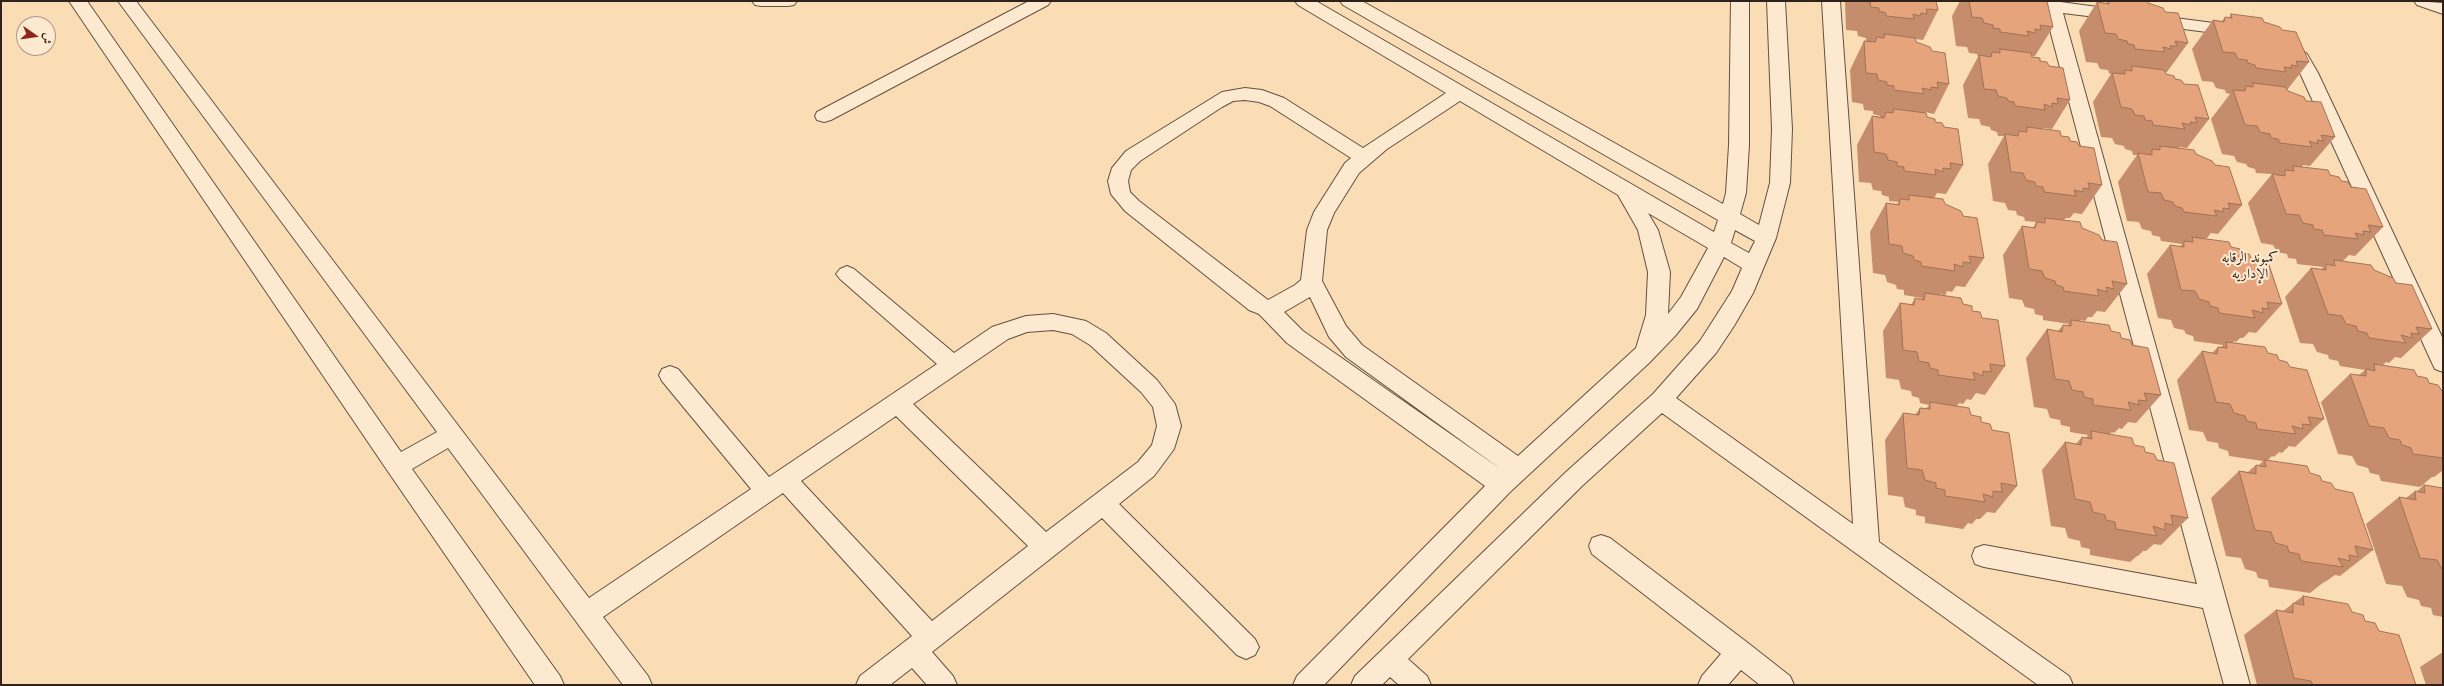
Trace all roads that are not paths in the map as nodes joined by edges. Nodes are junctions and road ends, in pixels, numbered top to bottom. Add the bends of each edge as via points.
1 (78, 1) edge
2 (127, 1) edge
3 (761, 1) edge
4 (788, 1) edge
5 (1042, 1) edge
6 (1304, 1) edge
7 (1349, 1) edge
8 (1740, 1) edge
9 (1776, 1) edge
10 (1831, 1) edge
11 (2010, 1) edge
12 (2423, 1) edge
13 (2052, 6) junction
14 (2443, 9) edge
15 (2254, 34) edge
16 (2272, 40) edge
17 (1459, 93) junction
18 (824, 116) dead end
19 (1362, 157) junction
20 (1626, 192) junction
21 (1730, 218) junction
22 (1766, 238) junction
23 (1720, 246) junction
24 (1755, 266) junction
25 (847, 274) dead end
26 (1311, 282) junction
27 (1267, 308) junction
28 (1641, 357) junction
29 (2443, 363) edge
30 (953, 365) junction
31 (670, 375) dead end
32 (1661, 400) junction
33 (897, 403) junction
34 (452, 435) junction
35 (397, 466) junction
36 (1510, 477) junction
37 (776, 485) junction
38 (1102, 502) junction
39 (1601, 546) dead end
40 (1045, 547) junction
41 (1867, 547) junction
42 (1984, 556) dead end
43 (2213, 598) junction
44 (586, 614) junction
45 (921, 643) junction
46 (1246, 647) dead end
47 (1739, 652) junction
48 (1390, 660) junction
49 (1365, 684) edge
50 (551, 685) edge
51 (639, 685) edge
52 (869, 685) edge
53 (944, 685) edge
54 (1306, 685) edge
55 (1418, 685) edge
56 (1711, 685) edge
57 (1781, 685) edge
58 (2060, 685) edge
59 (2237, 685) edge

1 - 35 street
2 - 34 street
3 - 4 street
5 - 18 street
6 - 17 street
7 - 21 street
8 - 21 street via 1739,169
9 - 22 street via 1783,156 1774,210
10 - 41 street
11 - 13 street
12 - 14 street
13 - 15 street
13 - 43 street
16 - 29 street via 2284,45 2301,58 2309,73
17 - 19 street
17 - 20 street
19 - 26 street via 1342,180 1324,212 1317,230
19 - 27 street via 1277,102 1262,96 1245,94 1229,96 1215,102 1133,156 1122,168 1118,181 1121,194 1132,206 1258,304
20 - 23 street
20 - 28 street via 1648,230 1659,272 1657,315
21 - 22 street
21 - 23 street
22 - 24 street
23 - 24 street
23 - 28 street via 1689,303
24 - 32 street via 1730,314 1708,347
25 - 30 street
26 - 27 street via 1303,291 1277,306
26 - 36 street via 1337,331 1354,351
27 - 36 street via 1295,337
28 - 36 street
30 - 33 street
30 - 38 street via 1000,333 1026,324 1052,322 1078,327 1104,344 1149,386 1164,404 1169,426 1162,449 1146,469
31 - 37 street
32 - 41 street
32 - 48 street via 1574,479
33 - 37 street
33 - 40 street
34 - 35 street
34 - 44 street
35 - 50 street
36 - 54 street
37 - 44 street
37 - 45 street
38 - 40 street
38 - 46 street
39 - 47 street
40 - 45 street
41 - 58 street
42 - 43 street
43 - 59 street
44 - 51 street
45 - 52 street
45 - 53 street
47 - 56 street
47 - 57 street
48 - 49 street
48 - 55 street

